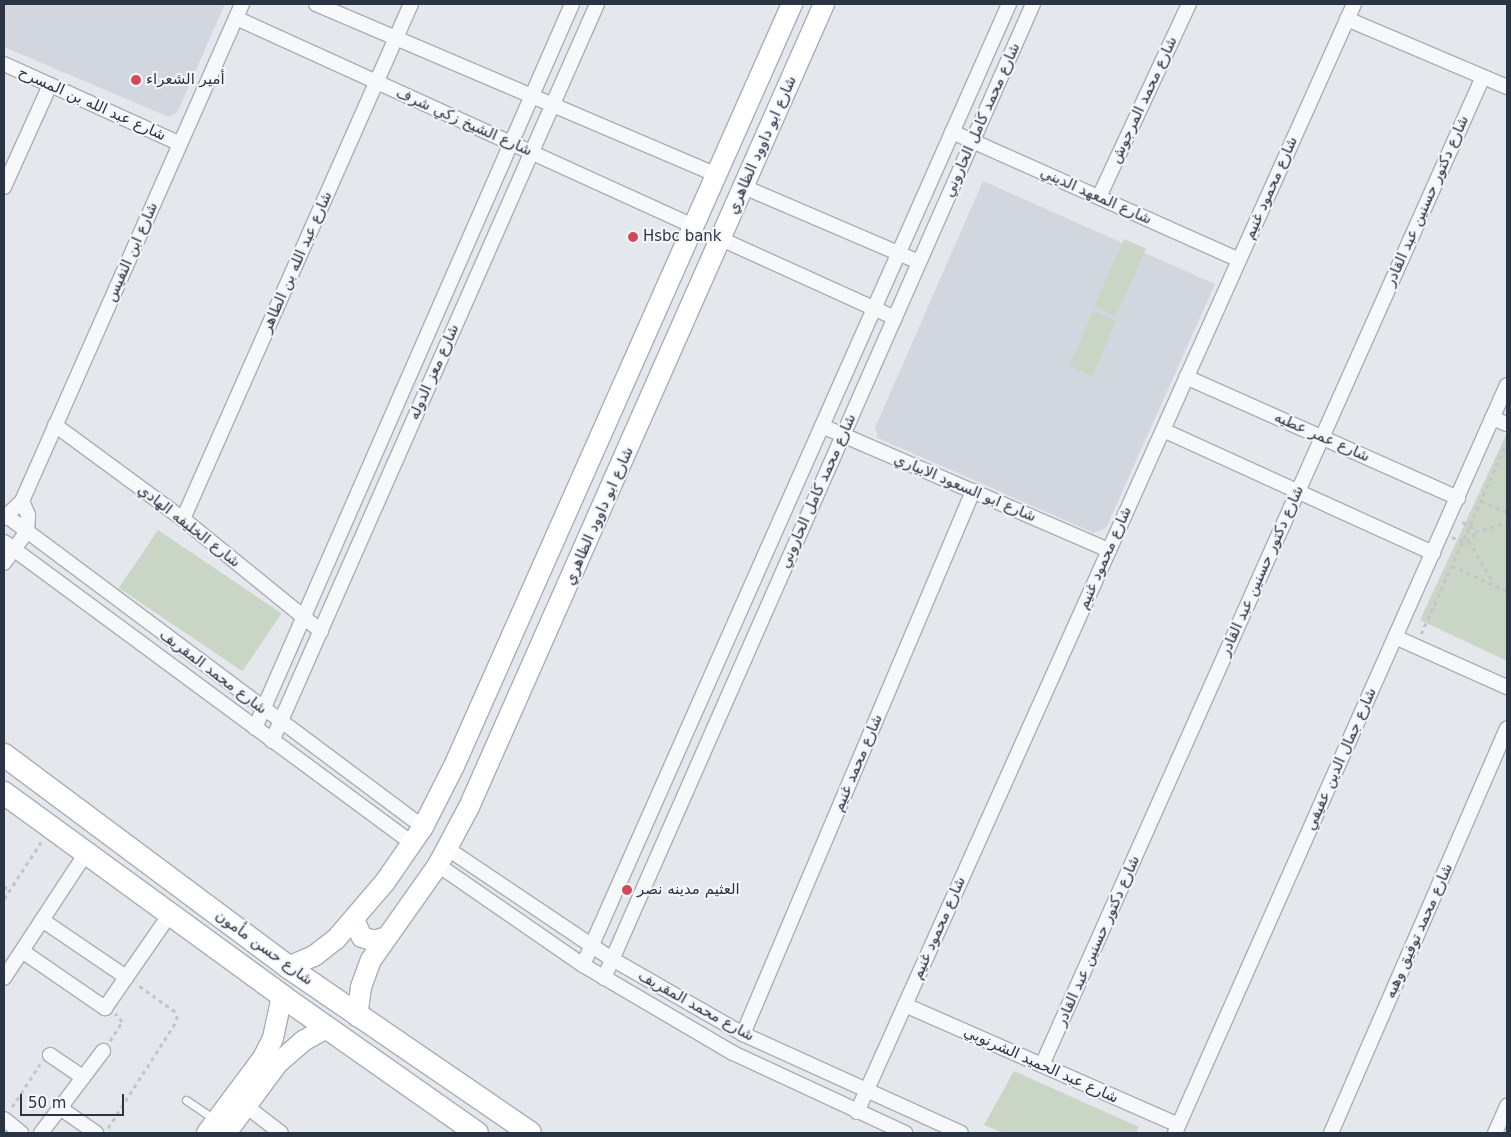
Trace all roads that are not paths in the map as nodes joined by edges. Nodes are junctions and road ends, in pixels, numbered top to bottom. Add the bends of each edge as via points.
1 (242, 4) edge
2 (316, 4) edge
3 (411, 4) edge
4 (572, 4) edge
5 (596, 4) edge
6 (792, 4) edge
7 (824, 4) edge
8 (1009, 4) edge
9 (1033, 4) edge
10 (1189, 4) edge
11 (1354, 4) edge
12 (236, 18) junction
13 (1347, 19) junction
14 (396, 38) junction
15 (4, 64) edge
16 (1482, 77) junction
17 (376, 82) junction
18 (50, 85) junction
19 (1507, 87) edge
20 (532, 96) junction
21 (552, 105) junction
22 (952, 132) junction
23 (973, 141) junction
24 (511, 143) junction
25 (180, 144) junction
26 (531, 152) junction
27 (716, 175) junction
28 (744, 187) junction
29 (4, 188) edge
30 (1099, 197) junction
31 (693, 226) junction
32 (721, 239) junction
33 (898, 253) junction
34 (1239, 260) junction
35 (919, 262) junction
36 (874, 308) junction
37 (895, 318) junction
38 (1186, 377) junction
39 (1507, 385) edge
40 (1492, 418) junction
41 (1507, 424) edge
42 (55, 425) junction
43 (822, 426) junction
44 (1162, 430) junction
45 (843, 435) junction
46 (1322, 437) junction
47 (972, 491) junction
48 (1298, 492) junction
49 (1458, 498) junction
50 (22, 501) junction
51 (4, 516) edge
52 (183, 519) junction
53 (27, 531) junction
54 (9, 545) edge
55 (1109, 550) junction
56 (1432, 554) junction
57 (4, 563) edge
58 (524, 608) junction
59 (304, 616) junction
60 (552, 621) junction
61 (321, 631) junction
62 (1395, 637) junction
63 (1507, 687) edge
64 (263, 710) junction
65 (280, 723) junction
66 (255, 728) junction
67 (1507, 730) edge
68 (272, 741) junction
69 (4, 755) edge
70 (4, 793) edge
71 (418, 836) junction
72 (86, 853) junction
73 (443, 857) junction
74 (170, 914) junction
75 (42, 920) junction
76 (354, 920) junction
77 (384, 938) junction
78 (592, 944) junction
79 (22, 951) junction
80 (612, 959) junction
81 (583, 965) junction
82 (288, 967) junction
83 (5, 974) edge
84 (126, 977) junction
85 (604, 978) junction
86 (282, 996) junction
87 (904, 1005) junction
88 (357, 1016) junction
89 (326, 1028) junction
90 (743, 1034) junction
91 (103, 1051) road end
92 (277, 1052) junction
93 (50, 1056) road end
94 (1042, 1066) junction
95 (83, 1077) junction
96 (866, 1092) junction
97 (186, 1100) dead end
98 (246, 1106) junction
99 (1507, 1106) edge
100 (60, 1108) junction
101 (857, 1112) junction
102 (6, 1115) edge
103 (216, 1129) edge
104 (1177, 1129) edge
105 (22, 1133) edge
106 (42, 1133) edge
107 (96, 1133) edge
108 (281, 1133) edge
109 (477, 1133) edge
110 (530, 1133) edge
111 (905, 1133) edge
112 (961, 1133) edge
113 (1331, 1133) edge
114 (1495, 1133) edge

1 - 12 street, شارع ابن النفيس
2 - 14 street
3 - 14 street, شارع عبد الله بن الطاهر
4 - 20 street, شارع معز الدوله
5 - 21 street, شارع معز الدوله
6 - 27 street, شارع ابو داوود الظاهري
7 - 28 street, شارع ابو داوود الظاهري
8 - 22 street, شارع محمد كامل الحاروني
9 - 23 street, شارع محمد كامل الحاروني
10 - 30 street, شارع محمد المرجوش
11 - 13 street, شارع محمود غنيم
12 - 17 street, شارع الشيخ زكي شرف
12 - 25 street, شارع ابن النفيس
13 - 16 street
13 - 34 street, شارع محمود غنيم
14 - 17 street, شارع عبد الله بن الطاهر
14 - 20 street
15 - 18 street, شارع عبد الله بن المسرح
16 - 19 street
16 - 46 street, شارع دكتور حسنين عبد القادر
17 - 24 street, شارع الشيخ زكي شرف
17 - 52 street, شارع عبد الله بن الطاهر
18 - 25 street, شارع عبد الله بن المسرح
18 - 29 street
20 - 21 street
20 - 24 street, شارع معز الدوله
21 - 26 street, شارع معز الدوله
21 - 27 street
22 - 23 street, شارع المعهد الديني
22 - 33 street, شارع محمد كامل الحاروني
23 - 30 street, شارع المعهد الديني
23 - 35 street, شارع محمد كامل الحاروني
24 - 26 street, شارع الشيخ زكي شرف
24 - 59 street, شارع معز الدوله
25 - 42 street, شارع ابن النفيس
26 - 31 street, شارع الشيخ زكي شرف
26 - 61 street, شارع معز الدوله
27 - 31 street, شارع ابو داوود الظاهري
28 - 32 street, شارع ابو داوود الظاهري
28 - 33 street
30 - 34 street, شارع المعهد الديني
31 - 58 street, شارع ابو داوود الظاهري
32 - 36 street
32 - 60 street, شارع ابو داوود الظاهري
33 - 35 street
33 - 36 street, شارع محمد كامل الحاروني
34 - 38 street, شارع محمود غنيم
35 - 37 street, شارع محمد كامل الحاروني
36 - 37 street
36 - 43 street, شارع محمد كامل الحاروني
37 - 45 street, شارع محمد كامل الحاروني
38 - 44 street, شارع محمود غنيم
38 - 46 street, شارع عمر عطيه
39 - 40 street, شارع جمال الدين عفيفي
40 - 41 street
40 - 49 street, شارع جمال الدين عفيفي
42 - 50 street, شارع ابن النفيس
42 - 52 street, شارع الخليفه الهادي
43 - 45 street, شارع ابو السعود الابياري
43 - 78 street, شارع محمد كامل الحاروني
44 - 48 street
44 - 55 street, شارع محمود غنيم
45 - 47 street, شارع ابو السعود الابياري
45 - 80 street, شارع محمد كامل الحاروني
46 - 48 street, شارع دكتور حسنين عبد القادر
46 - 49 street, شارع عمر عطيه
47 - 55 street, شارع ابو السعود الابياري
47 - 90 street, شارع محمد غنيم
48 - 56 street
48 - 94 street, شارع دكتور حسنين عبد القادر
49 - 56 street, شارع جمال الدين عفيفي
50 - 51 street, شارع ابن النفيس
50 - 53 street via 28,515
51 - 53 street, شارع محمد المقريف
52 - 59 street, شارع الخليفه الهادي
53 - 54 street
53 - 64 street, شارع محمد المقريف
54 - 57 street
54 - 66 street, شارع محمد المقريف
55 - 87 street, شارع محمود غنيم
56 - 62 street, شارع جمال الدين عفيفي
58 - 60 street
58 - 71 street, شارع ابو داوود الظاهري via 454,766
59 - 61 street, شارع الخليفه الهادي
59 - 64 street, شارع معز الدوله
60 - 73 street, شارع ابو داوود الظاهري
61 - 65 street, شارع معز الدوله
62 - 63 street
62 - 104 street, شارع جمال الدين عفيفي
64 - 65 street, شارع محمد المقريف
64 - 66 street, شارع معز الدوله
65 - 68 street, شارع معز الدوله
65 - 71 street, شارع محمد المقريف
66 - 68 street, شارع محمد المقريف
67 - 113 street, شارع محمد توفيق وهبه
68 - 71 street, شارع محمد المقريف
69 - 82 main road, شارع حسن مأمون
70 - 72 main road, شارع حسن مأمون
71 - 76 street, شارع ابو داوود الظاهري
72 - 74 main road, شارع حسن مأمون
72 - 75 street
73 - 77 street, شارع ابو داوود الظاهري
73 - 78 street, شارع محمد المقريف
73 - 81 street, شارع محمد المقريف
74 - 84 street
74 - 86 main road, شارع حسن مأمون
75 - 79 street
75 - 84 street
76 - 77 street via 362,937 374,941
76 - 82 street, شارع ابو داوود الظاهري via 326,948
77 - 88 street, شارع ابو داوود الظاهري via 365,973
78 - 80 street, شارع محمد المقريف
78 - 81 street, شارع محمد كامل الحاروني
79 - 83 street
79 - 84 street via 105,1008
80 - 85 street, شارع محمد كامل الحاروني
80 - 90 street, شارع محمد المقريف
81 - 85 street, شارع محمد المقريف
82 - 88 main road, شارع حسن مأمون
85 - 101 street, شارع محمد المقريف via 733,1053
86 - 89 main road, شارع حسن مأمون
86 - 92 street
87 - 94 street, شارع عبد الحميد الشرنوبي
87 - 96 street, شارع محمود غنيم
88 - 110 main road, شارع حسن مأمون
89 - 92 street
89 - 109 main road, شارع حسن مأمون
90 - 96 street, شارع محمد المقريف
91 - 95 street
92 - 98 street
92 - 103 street
93 - 95 street
94 - 104 street, شارع عبد الحميد الشرنوبي
95 - 100 street
96 - 101 street, شارع محمود غنيم
96 - 112 street, شارع محمد المقريف
97 - 103 lane
98 - 103 street
98 - 108 street
99 - 114 street
100 - 106 street
100 - 107 street
101 - 111 street, شارع محمد المقريف
102 - 105 street

